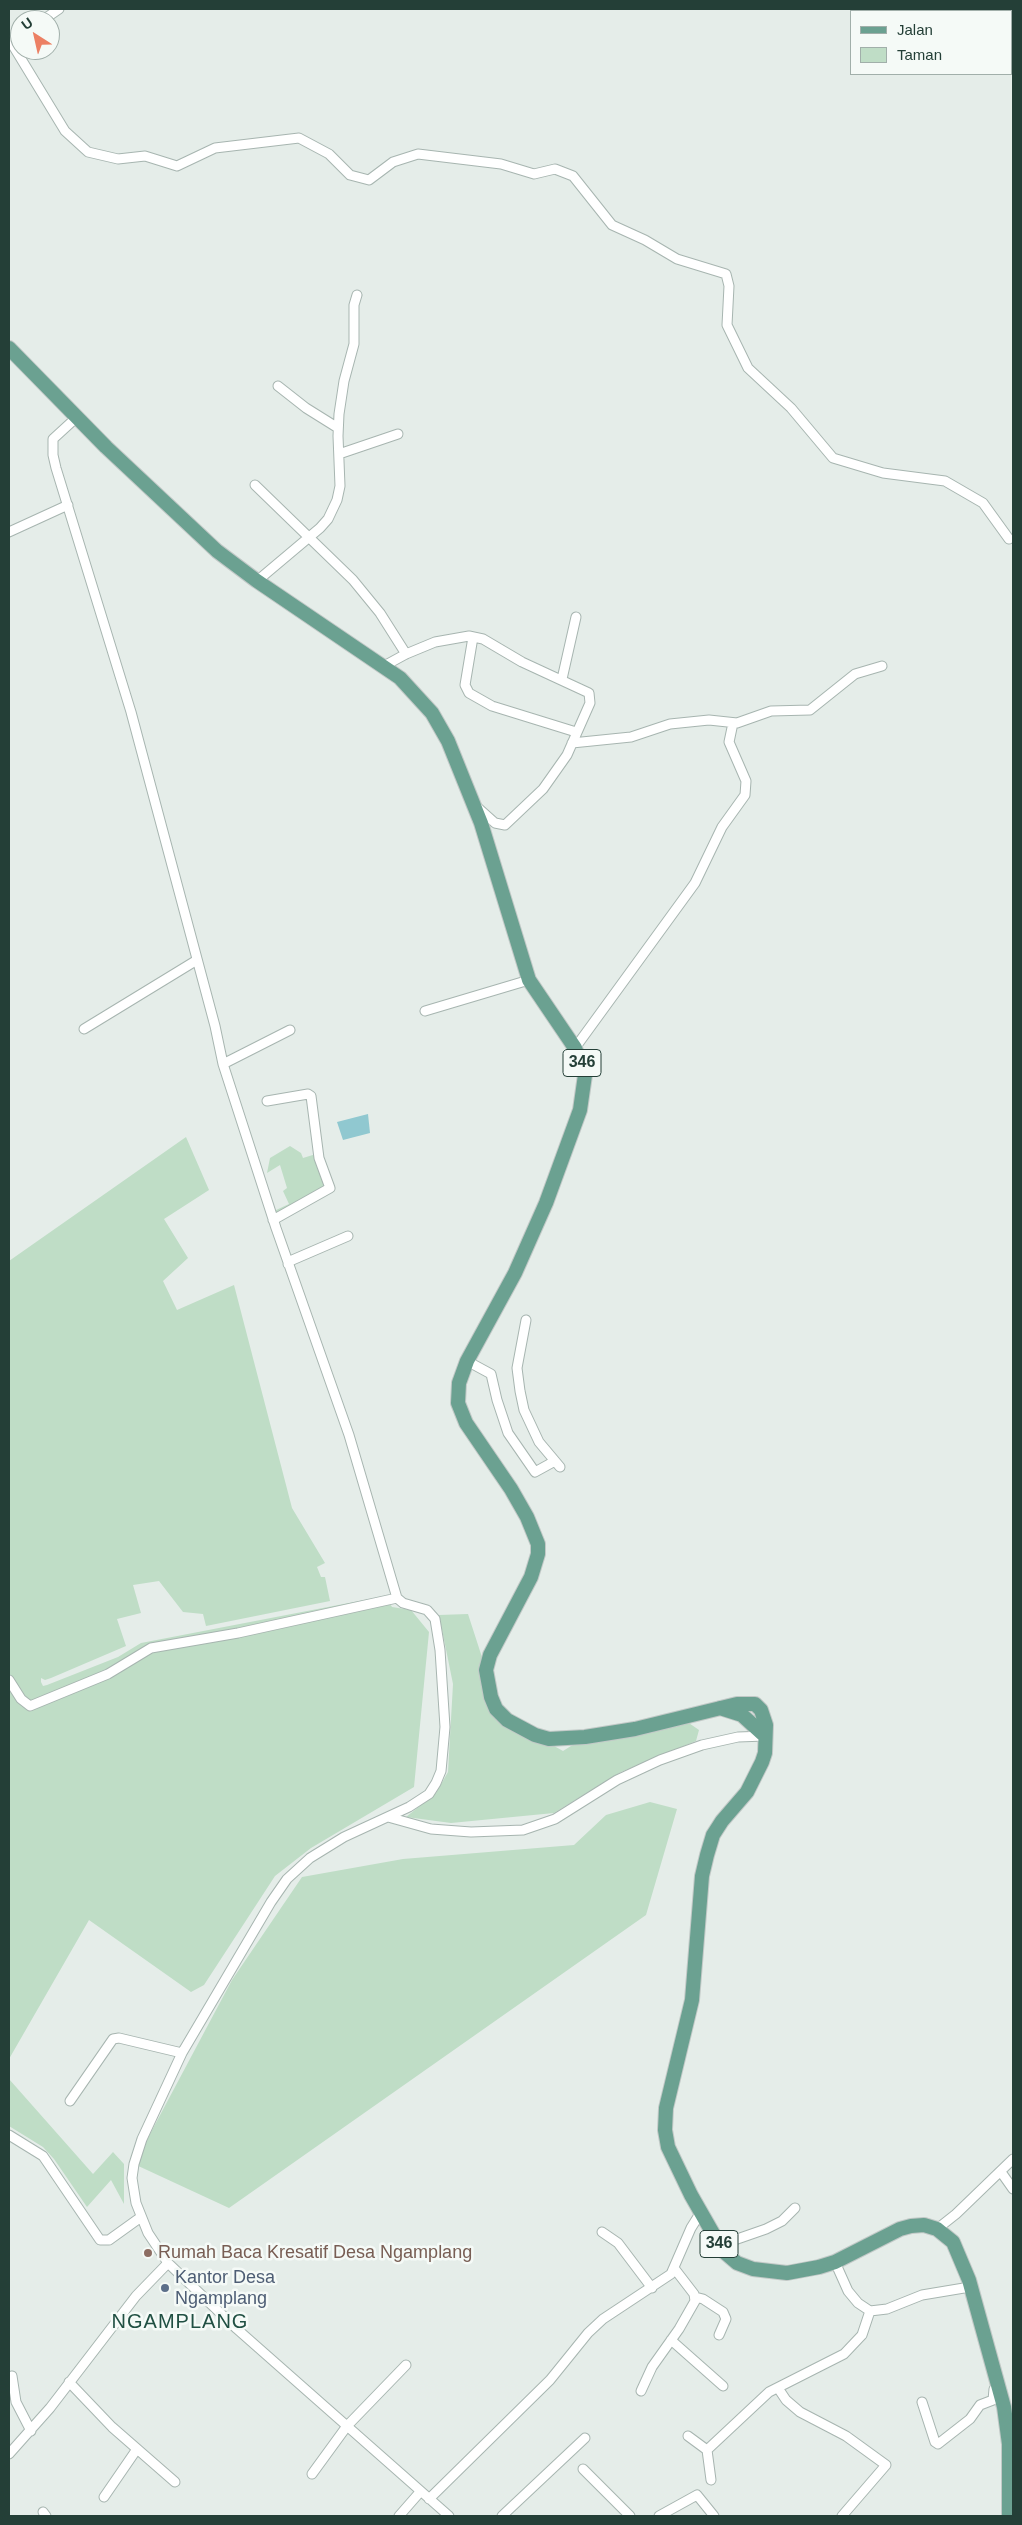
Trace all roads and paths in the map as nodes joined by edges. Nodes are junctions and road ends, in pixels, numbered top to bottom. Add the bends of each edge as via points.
1 (25, 60) edge
2 (357, 295) dead end
3 (10, 353) edge
4 (278, 386) dead end
5 (77, 417) junction
6 (338, 428) junction
7 (398, 434) dead end
8 (339, 454) junction
9 (255, 485) dead end
10 (68, 504) junction
11 (9, 532) edge
12 (309, 538) junction
13 (1009, 539) dead end
14 (257, 581) junction
15 (576, 617) dead end
16 (473, 637) junction
17 (406, 654) junction
18 (384, 666) junction
19 (882, 666) dead end
20 (562, 679) junction
21 (733, 723) junction
22 (576, 732) junction
23 (572, 743) junction
24 (474, 804) junction
25 (197, 960) junction
26 (529, 980) junction
27 (425, 1011) dead end
28 (84, 1029) dead end
29 (290, 1030) dead end
30 (575, 1048) junction
31 (223, 1064) junction
32 (267, 1101) dead end
33 (273, 1220) junction
34 (348, 1236) dead end
35 (288, 1264) junction
36 (526, 1320) dead end
37 (468, 1361) junction
38 (397, 1598) junction
39 (9, 1680) edge
40 (765, 1736) junction
41 (388, 1817) junction
42 (182, 2053) junction
43 (70, 2102) dead end
44 (9, 2135) edge
45 (1013, 2159) edge
46 (1001, 2172) junction
47 (1013, 2189) edge
48 (795, 2208) dead end
49 (701, 2212) junction
50 (141, 2217) junction
51 (937, 2229) junction
52 (602, 2232) dead end
53 (720, 2245) junction
54 (835, 2262) junction
55 (168, 2263) junction
56 (674, 2268) junction
57 (970, 2287) junction
58 (652, 2288) junction
59 (695, 2297) junction
60 (870, 2311) junction
61 (719, 2335) dead end
62 (671, 2340) junction
63 (406, 2366) dead end
64 (12, 2376) dead end
65 (69, 2382) junction
66 (1000, 2385) junction
67 (723, 2386) dead end
68 (778, 2388) junction
69 (640, 2391) dead end
70 (922, 2402) dead end
71 (347, 2426) junction
72 (31, 2431) junction
73 (688, 2436) dead end
74 (585, 2438) dead end
75 (137, 2449) junction
76 (707, 2450) junction
77 (9, 2454) edge
78 (583, 2468) dead end
79 (312, 2474) dead end
80 (712, 2480) dead end
81 (175, 2482) dead end
82 (420, 2492) junction
83 (104, 2497) dead end
84 (429, 2499) junction
85 (399, 2516) edge
86 (449, 2516) edge
87 (502, 2516) edge
88 (630, 2516) edge
89 (659, 2516) edge
90 (714, 2516) edge
91 (842, 2516) edge
92 (1009, 2516) edge

1 - 13 street via 65,131 88,152 118,159 145,156 177,166 215,148 299,138 329,154 350,175 369,180 393,162 418,154 501,164 534,174 555,169 573,176 612,225 677,259 726,274 729,286 727,325 748,368 791,408 833,458 883,472 945,481 983,503
2 - 6 street via 354,346 344,381
3 - 5 main road, 346
4 - 6 street
5 - 10 street via 57,434 52,444
5 - 14 main road, 346 via 217,551
6 - 8 street
7 - 8 street
8 - 12 street via 337,500 328,519
9 - 12 street
10 - 11 street
10 - 25 street via 131,712
12 - 14 street
12 - 17 street via 353,580 380,613
14 - 18 main road, 346
15 - 20 street
16 - 17 street via 435,642
16 - 20 street via 484,639 522,662
16 - 22 street via 464,685 469,693 492,706
17 - 18 street
18 - 24 main road, 346 via 407,684 432,713 448,741
19 - 21 street via 854,674 814,709 771,711
20 - 22 street via 587,692 590,697
21 - 23 street via 709,720 670,724 631,737
21 - 30 street via 730,742 746,781 745,795 722,827 695,883
22 - 23 street
23 - 24 street via 549,783 508,824 498,824
24 - 26 main road, 346
25 - 28 street
25 - 31 street
26 - 27 street
26 - 30 main road, 346
29 - 31 street
30 - 37 main road, 346 via 582,1064 584,1083 580,1110 519,1266
31 - 33 street
32 - 33 street via 311,1096 319,1158 330,1188
33 - 35 street
34 - 35 street
35 - 38 street via 349,1435
36 - 37 street via 516,1368 524,1410 539,1442 557,1464 535,1472 508,1433 491,1374
37 - 40 main road, 346 via 458,1383 461,1413 520,1505 538,1544 531,1577 490,1655 486,1670 496,1710 520,1729 549,1739 635,1729 720,1708 742,1715
38 - 39 street via 238,1633 151,1648 108,1674 30,1706 20,1699
38 - 41 street via 427,1610 435,1618 445,1728 436,1783 422,1798
40 - 41 street via 738,1737 702,1745 660,1760 617,1780 556,1819 523,1830 471,1832 430,1829
40 - 49 main road, 346 via 766,1753 757,1774 713,1835 706,1854 692,2000 666,2108 668,2147
41 - 42 street via 344,1837 310,1858 287,1879
42 - 43 street via 113,2039
42 - 50 street via 142,2139 134,2164 132,2178
44 - 50 street via 43,2156 100,2240 109,2240
45 - 46 street
46 - 47 street
46 - 51 street
48 - 53 street via 766,2229
49 - 53 main road, 346
49 - 56 street
50 - 55 street
51 - 54 main road, 346 via 924,2225 900,2230
51 - 57 main road via 952,2242
52 - 58 street via 618,2243
53 - 54 main road, 346 via 737,2263 760,2271 796,2272
54 - 60 street via 848,2291
55 - 65 street via 136,2296
55 - 71 street
56 - 58 street via 666,2279
56 - 59 street
57 - 60 street via 922,2295 887,2309
57 - 66 main road
58 - 84 street via 598,2323 550,2380
59 - 61 street via 710,2302 723,2312 726,2319
59 - 62 street
60 - 68 street via 862,2336 844,2354
62 - 67 street
62 - 69 street
63 - 71 street
64 - 72 street via 16,2402
65 - 72 street
65 - 75 street
66 - 70 street via 994,2390 993,2400 980,2405 970,2419 938,2444
66 - 92 main road via 1009,2444
68 - 76 street
68 - 91 street via 800,2412 846,2436 886,2465
71 - 79 street
71 - 82 street
72 - 77 street
73 - 76 street
74 - 87 street
75 - 81 street
75 - 83 street
76 - 80 street
78 - 88 street
82 - 84 street
82 - 85 street
84 - 86 street
89 - 90 street via 697,2495

